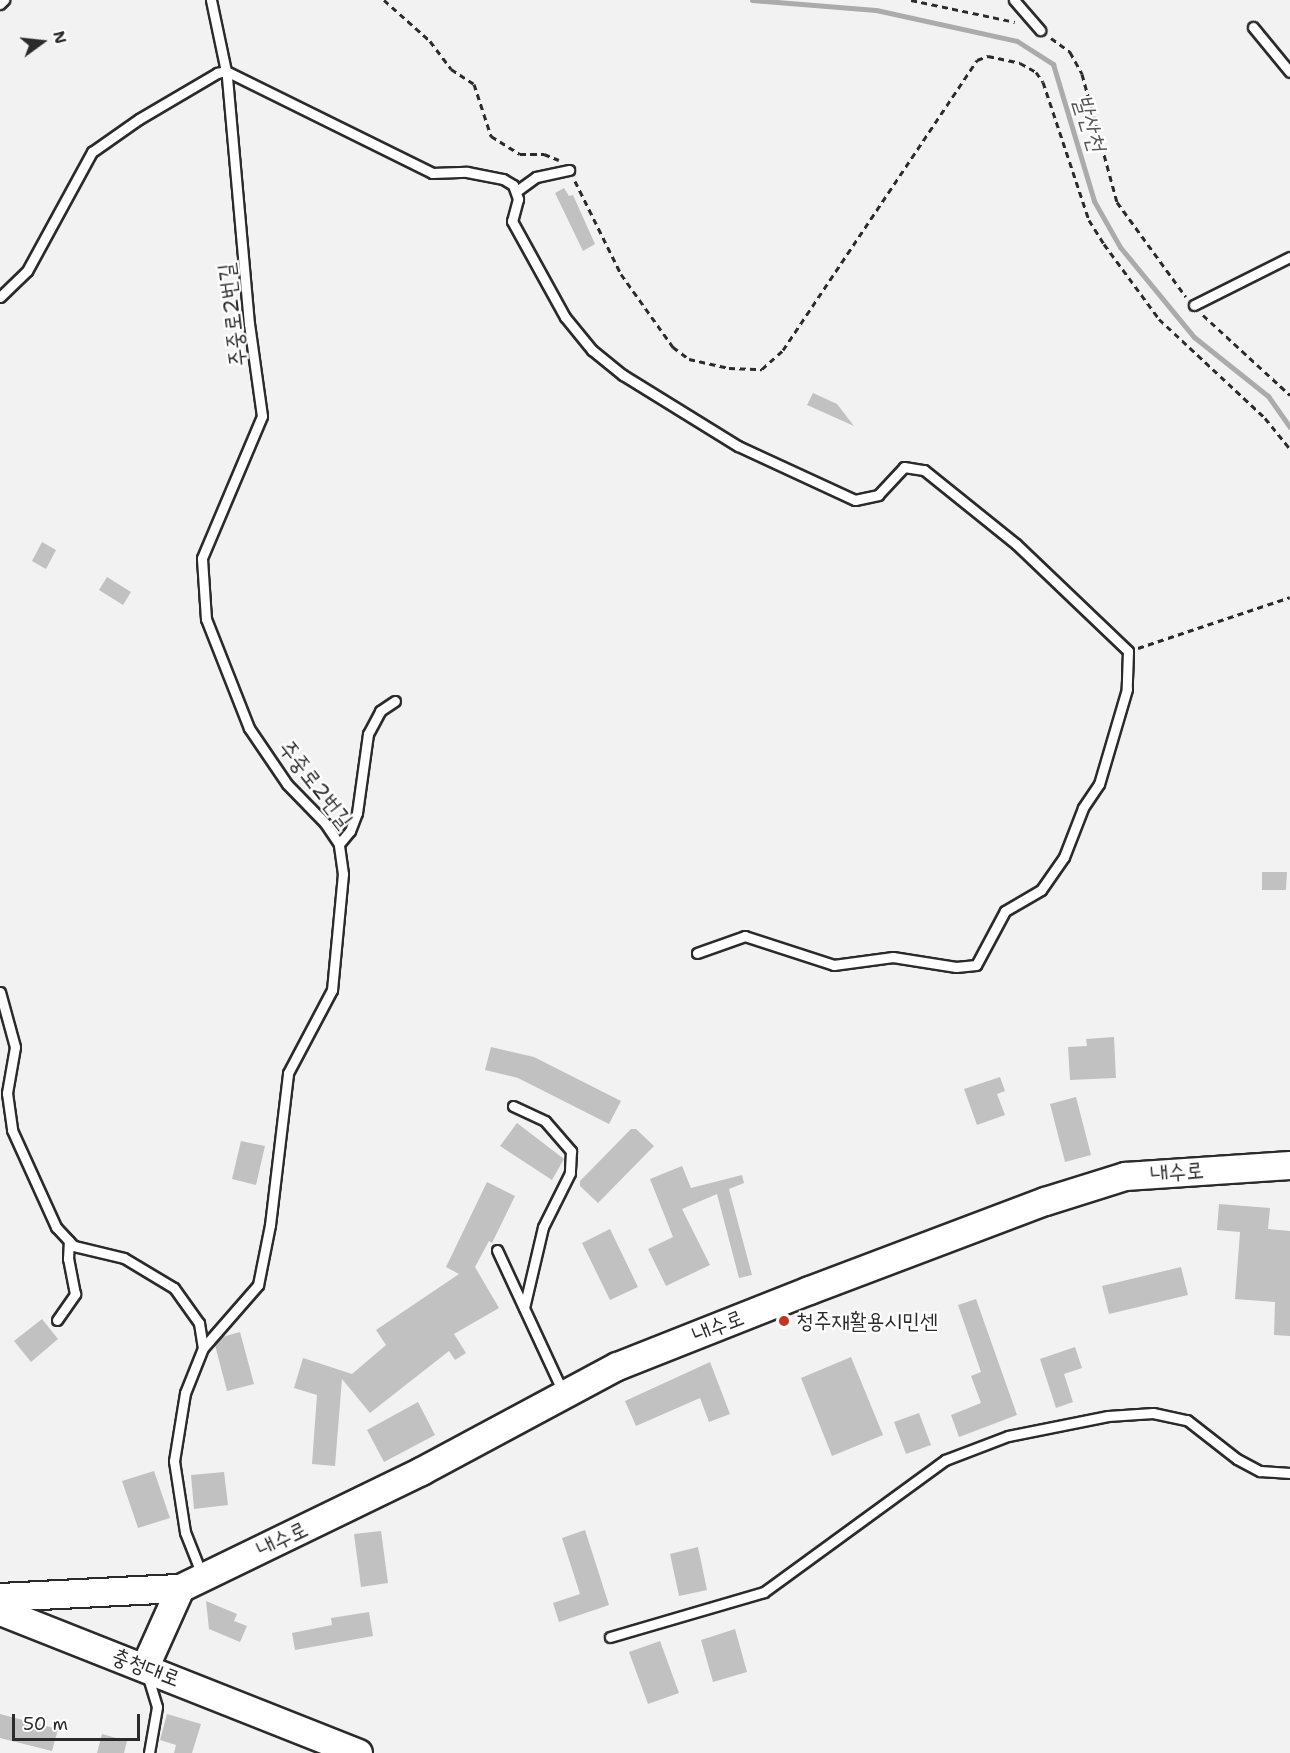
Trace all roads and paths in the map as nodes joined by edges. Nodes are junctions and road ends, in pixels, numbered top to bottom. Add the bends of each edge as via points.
1 (4, 0) edge
2 (211, 0) edge
3 (384, 0) edge
4 (911, 0) edge
5 (1014, 0) edge
6 (0, 4) edge
7 (1253, 27) dead end
8 (1040, 30) junction
9 (226, 71) junction
10 (1290, 72) edge
11 (569, 170) junction
12 (518, 190) junction
13 (1290, 257) edge
14 (0, 297) edge
15 (1194, 305) junction
16 (1290, 395) edge
17 (1290, 449) edge
18 (1290, 597) edge
19 (1128, 651) junction
20 (395, 702) dead end
21 (339, 844) junction
22 (697, 953) dead end
23 (0, 992) edge
24 (513, 1106) dead end
25 (1290, 1165) edge
26 (69, 1241) junction
27 (497, 1250) dead end
28 (524, 1308) junction
29 (57, 1320) dead end
30 (203, 1348) junction
31 (564, 1394) junction
32 (1290, 1473) edge
33 (191, 1583) junction
34 (0, 1597) edge
35 (0, 1611) edge
36 (610, 1637) dead end
37 (145, 1665) junction
38 (354, 1752) edge
39 (150, 1753) edge

1 - 6 lane
2 - 9 lane, 주중로2번길
3 - 11 path via 430,41 451,69 474,84 491,136 520,154 556,157
4 - 8 path
5 - 8 lane
7 - 10 lane
8 - 15 path via 1070,52 1082,74 1117,201 1144,243
9 - 12 lane via 432,173 467,172 503,179
9 - 14 lane via 139,119 92,152 27,271
9 - 21 lane, 주중로2번길 via 249,324 262,416 202,558 206,619 249,728 287,784 326,823
11 - 12 lane via 536,177
11 - 17 path via 621,274 673,347 690,359 729,368 762,369 783,350 977,60 988,56 1020,63 1036,72 1043,82 1089,220 1104,244 1159,319 1265,418
12 - 19 lane via 512,221 517,232 577,335 623,375 738,446 855,500 878,495 904,467 924,470 1016,544
13 - 15 lane
15 - 16 path
18 - 19 path
19 - 22 lane via 1127,689 1099,784 1083,808 1064,857 1041,890 1005,911 976,965 956,967 893,957 834,964 806,959 746,936
20 - 21 lane via 380,711 368,734 357,813
21 - 30 lane, 주중로2번길 via 343,874 332,990 288,1073 270,1225 258,1285
23 - 26 lane via 15,1047 8,1093 12,1130 56,1227
24 - 28 lane via 545,1121 572,1151 570,1173 543,1227
25 - 31 street, 내수로 via 1125,1176 1045,1201 618,1366
26 - 29 lane via 75,1294
26 - 30 lane via 74,1246 124,1258 174,1288 199,1323
27 - 28 lane
28 - 31 lane
30 - 33 lane, 주중로2번길 via 185,1393 174,1461
31 - 33 street, 내수로 via 421,1471
32 - 36 lane via 1260,1471 1237,1459 1198,1426 1173,1416 1130,1413 1008,1436 945,1460 764,1592
33 - 34 street
33 - 37 street
35 - 37 street, 충청대로
37 - 38 street, 충청대로
37 - 39 lane via 157,1707

